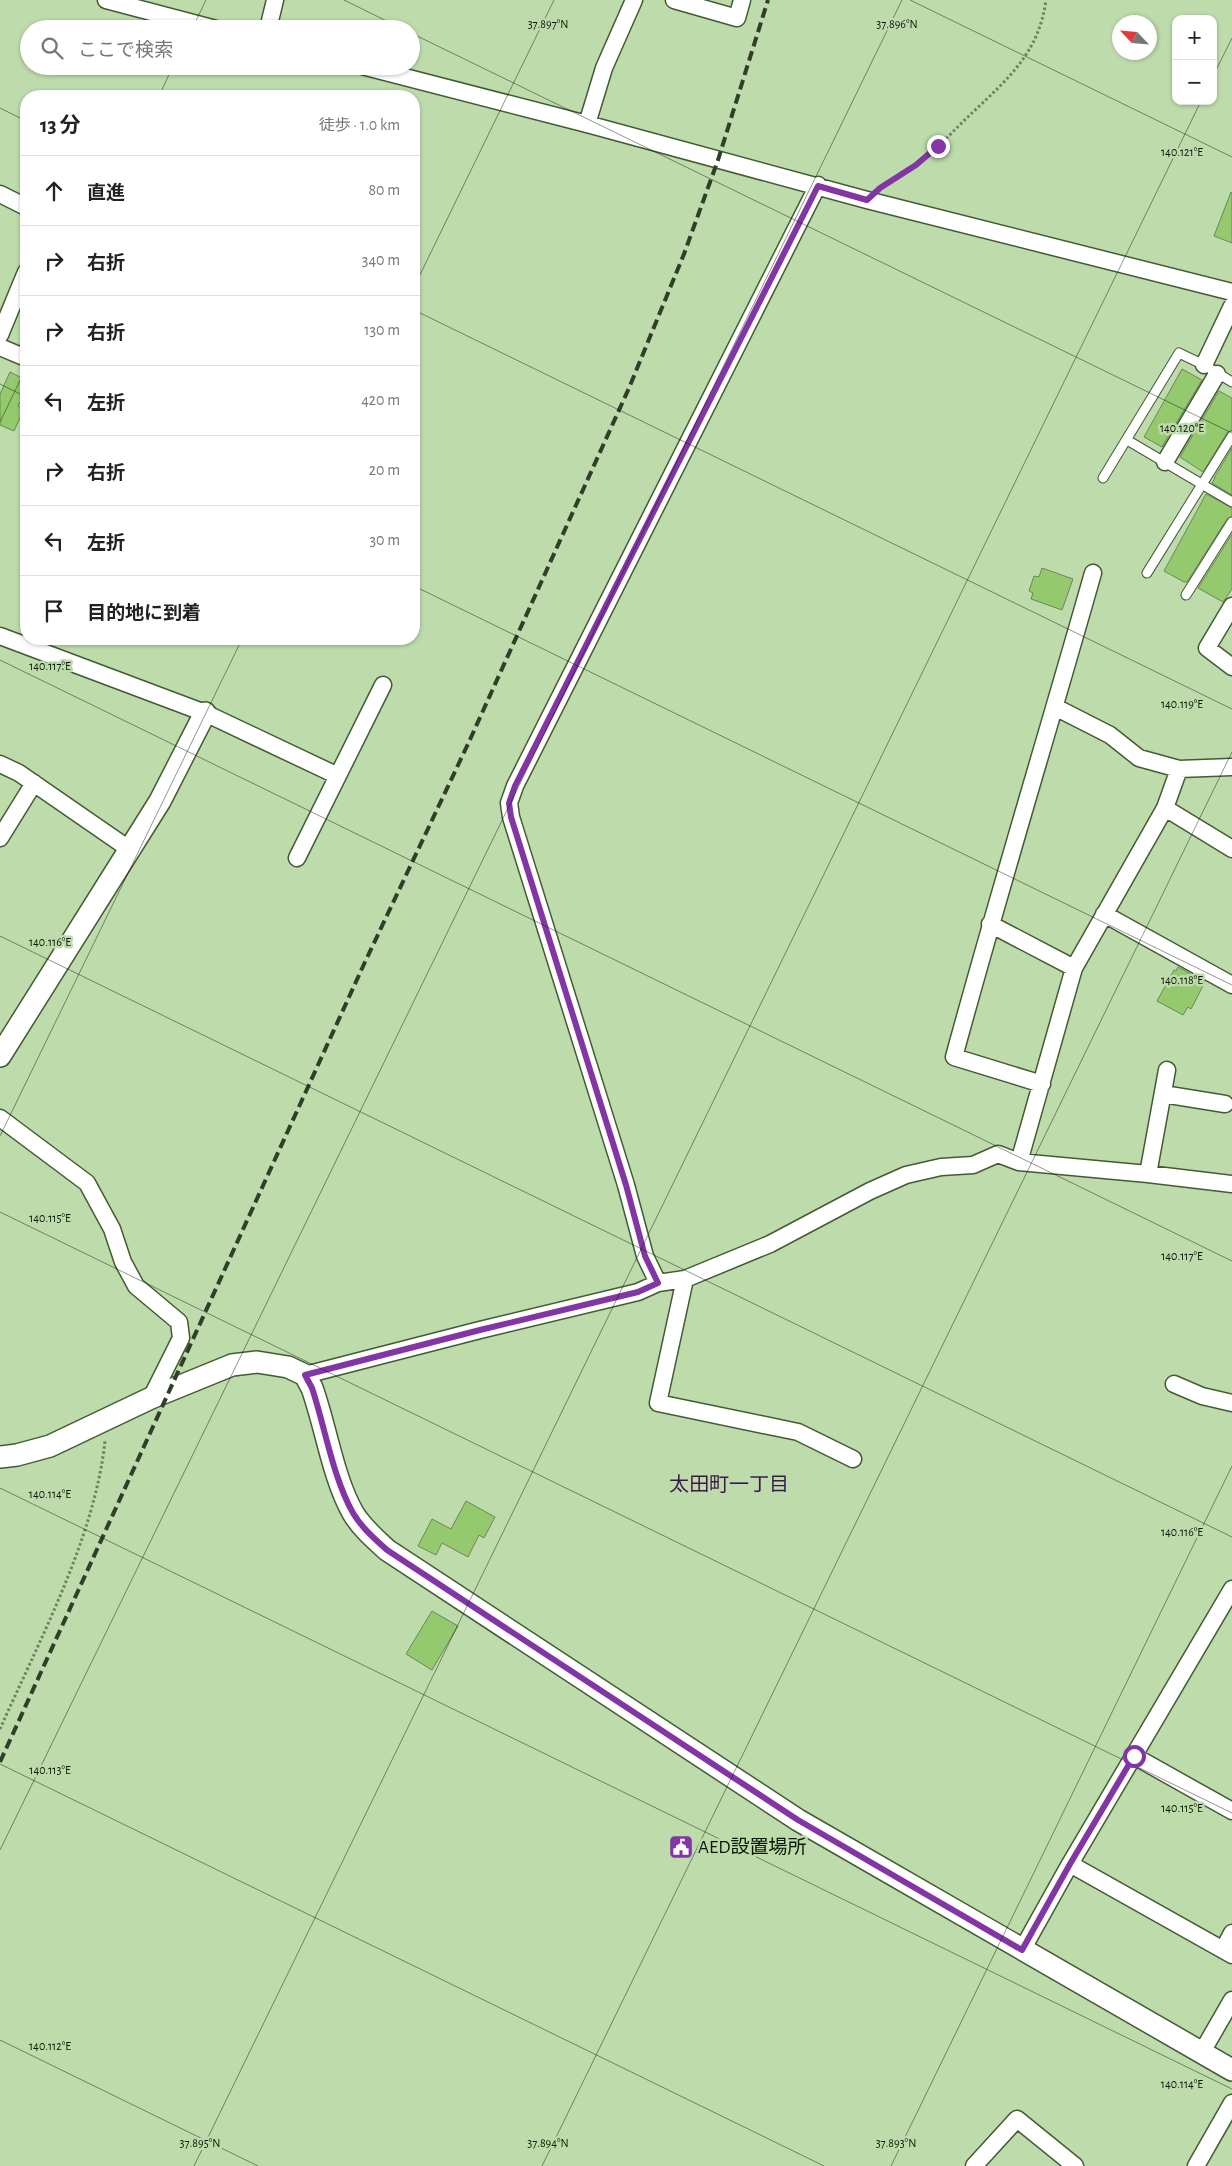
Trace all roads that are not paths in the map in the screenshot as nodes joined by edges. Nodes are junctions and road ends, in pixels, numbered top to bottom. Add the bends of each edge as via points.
1 (106, 0) edge
2 (275, 0) edge
3 (634, 0) edge
4 (674, 0) edge
5 (742, 0) edge
6 (182, 20) edge
7 (270, 20) edge
8 (397, 75) edge
9 (587, 124) junction
10 (818, 186) junction
11 (0, 194) edge
12 (20, 204) edge
13 (20, 287) edge
14 (1232, 292) edge
15 (1232, 306) edge
16 (0, 335) edge
17 (0, 347) edge
18 (20, 355) edge
19 (1210, 370) junction
20 (1232, 382) edge
21 (1232, 436) edge
22 (1127, 440) junction
23 (1165, 462) junction
24 (1103, 478) dead end
25 (1202, 485) junction
26 (1232, 502) edge
27 (1232, 522) edge
28 (1093, 573) dead end
29 (1147, 573) dead end
30 (1186, 595) dead end
31 (1232, 606) edge
32 (0, 636) edge
33 (20, 644) edge
34 (24, 645) edge
35 (1232, 667) edge
36 (382, 685) dead end
37 (1055, 706) junction
38 (205, 714) junction
39 (0, 764) edge
40 (1232, 767) edge
41 (1179, 769) junction
42 (336, 775) junction
43 (34, 783) junction
44 (1165, 808) junction
45 (0, 838) edge
46 (129, 849) junction
47 (1232, 849) edge
48 (296, 858) dead end
49 (1104, 914) junction
50 (990, 924) junction
51 (1074, 968) junction
52 (1232, 986) edge
53 (0, 1056) edge
54 (1167, 1070) dead end
55 (1042, 1084) junction
56 (1163, 1094) junction
57 (1225, 1104) dead end
58 (0, 1118) edge
59 (1019, 1162) junction
60 (1148, 1174) junction
61 (1232, 1184) edge
62 (685, 1279) junction
63 (658, 1283) junction
64 (305, 1375) junction
65 (1174, 1384) dead end
66 (151, 1398) junction
67 (1232, 1403) edge
68 (0, 1457) edge
69 (853, 1459) dead end
70 (1232, 1589) edge
71 (1134, 1756) junction
72 (1232, 1811) edge
73 (1070, 1864) junction
74 (1232, 1933) edge
75 (1022, 1950) junction
76 (1227, 1953) edge
77 (1232, 2000) edge
78 (1202, 2052) junction
79 (1232, 2070) edge
80 (1232, 2103) edge
81 (974, 2166) edge
82 (1075, 2166) edge
83 (1196, 2166) edge

1 - 6 street
2 - 7 street
3 - 9 street via 604,68
4 - 5 street via 737,18
8 - 9 street
9 - 10 street
10 - 14 street
10 - 63 street via 509,803 645,1256
11 - 12 street
13 - 16 street
15 - 19 street
17 - 18 street
19 - 20 lane
19 - 22 lane via 1179,353
19 - 23 street
21 - 25 lane
22 - 23 lane
22 - 24 lane
23 - 25 lane
25 - 26 lane
25 - 29 lane
27 - 30 lane
28 - 37 street
31 - 35 street via 1207,648
32 - 33 street
34 - 38 street
36 - 42 street
37 - 41 street via 1110,735 1139,758
37 - 50 street
38 - 42 street
38 - 46 street via 160,802
39 - 43 street
40 - 41 street
41 - 44 street
42 - 48 street
43 - 45 street
43 - 46 street
44 - 47 street
44 - 49 street
46 - 53 street
49 - 51 street
49 - 52 street
50 - 51 street
50 - 55 street via 954,1057
51 - 55 street
54 - 56 street
55 - 59 street
56 - 57 street
56 - 60 street
58 - 66 street via 87,1183 112,1229 123,1262 136,1286 178,1322 181,1338
59 - 60 street
59 - 62 street via 998,1154 973,1165 941,1167 906,1175 770,1244
60 - 61 street
62 - 63 street
62 - 69 street via 658,1403 798,1432
63 - 64 street via 638,1292
64 - 66 street via 288,1367 256,1362 232,1365
64 - 75 street via 353,1513 387,1550 798,1820
65 - 67 street via 1202,1396
66 - 68 street via 50,1446
70 - 71 street
71 - 72 street
71 - 73 street
73 - 75 street
73 - 76 street
74 - 76 street
75 - 78 street
77 - 78 street
78 - 79 street
80 - 83 street
81 - 82 street via 1017,2120

